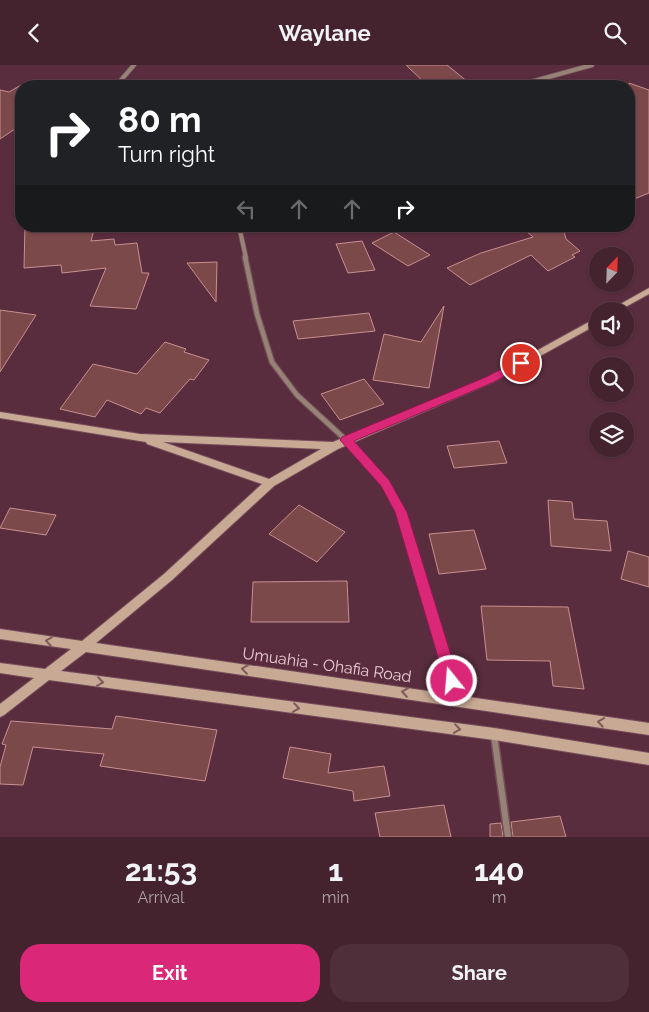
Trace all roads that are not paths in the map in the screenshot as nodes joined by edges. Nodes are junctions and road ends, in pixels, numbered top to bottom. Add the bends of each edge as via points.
1 (134, 65) edge
2 (592, 65) edge
3 (121, 80) edge
4 (538, 80) edge
5 (240, 232) edge
6 (649, 291) edge
7 (629, 302) edge
8 (589, 325) edge
9 (0, 415) edge
10 (140, 438) junction
11 (346, 440) junction
12 (334, 445) junction
13 (270, 483) junction
14 (0, 634) edge
15 (84, 646) junction
16 (0, 668) edge
17 (45, 675) junction
18 (458, 700) junction
19 (0, 711) edge
20 (649, 729) edge
21 (494, 734) junction
22 (649, 759) edge
23 (508, 837) edge

1 - 3 street
2 - 4 street
5 - 11 street via 257,314 272,362 298,395
6 - 7 street
8 - 11 street via 490,380
9 - 10 street
10 - 12 street
10 - 13 street
11 - 12 street
11 - 18 street via 385,483 401,512
12 - 13 street
13 - 15 street via 168,577
15 -> 14 street, Umuahia - Ohafia Road
15 - 17 street
18 -> 15 street, Umuahia - Ohafia Road
16 - 17 street
17 - 19 street
17 -> 21 street
20 -> 18 street, Umuahia - Ohafia Road
21 - 22 street
21 - 23 street

